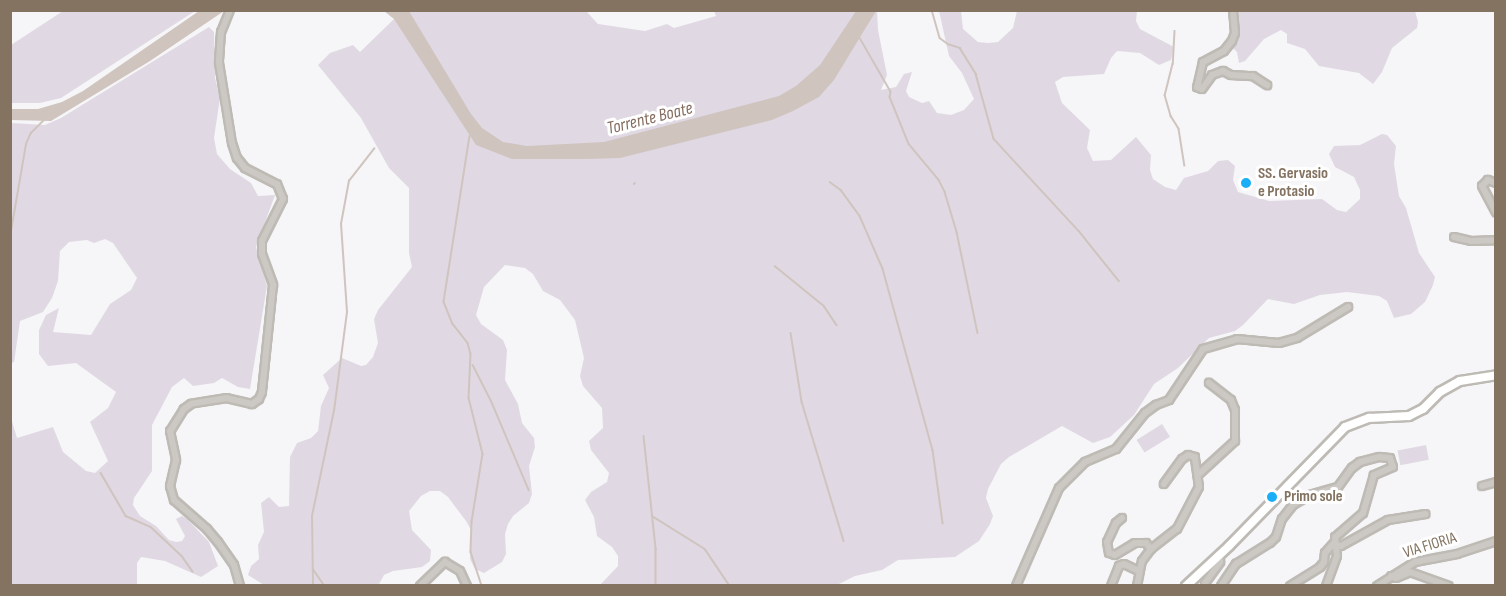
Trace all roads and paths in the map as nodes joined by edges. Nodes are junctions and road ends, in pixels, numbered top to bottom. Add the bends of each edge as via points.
1 (230, 10) edge
2 (1233, 10) edge
3 (1267, 85) dead end
4 (1496, 183) edge
5 (1496, 212) edge
6 (1455, 237) dead end
7 (1496, 240) edge
8 (1348, 307) dead end
9 (1496, 375) edge
10 (1209, 383) dead end
11 (1199, 474) junction
12 (1496, 482) edge
13 (1164, 484) dead end
14 (1482, 486) dead end
15 (1426, 514) dead end
16 (1122, 518) dead end
17 (1496, 540) edge
18 (1335, 544) junction
19 (1151, 549) junction
20 (1219, 555) junction
21 (1139, 571) junction
22 (1391, 576) junction
23 (240, 585) edge
24 (420, 585) edge
25 (467, 585) edge
26 (1016, 585) edge
27 (1111, 585) edge
28 (1137, 585) edge
29 (1186, 585) edge
30 (1206, 585) edge
31 (1221, 585) edge
32 (1290, 585) edge
33 (1326, 585) edge
34 (1377, 585) edge
35 (1449, 585) edge

1 - 23 street via 221,32 219,63 232,143 244,168 277,184 283,199 262,241 262,254 273,285 262,392 252,404 227,398 191,404 184,409 170,431 176,460 170,486 182,510 218,542 234,565
2 - 3 street via 1232,41 1224,51 1203,62 1197,87 1202,89 1212,75 1223,71 1253,76
4 - 5 street via 1488,180 1482,186
6 - 7 street
8 - 26 street via 1297,338 1279,343 1237,339 1203,349 1169,400 1145,413 1116,449 1085,462 1059,488
9 - 20 main road via 1460,381 1409,416 1370,418 1345,427
10 - 11 street via 1231,400 1235,410 1234,441
11 - 13 street via 1195,457 1188,455
11 - 19 street via 1199,487 1181,525
12 - 14 street
15 - 18 street via 1388,520 1341,546
16 - 19 street via 1107,542 1109,553 1115,555 1136,543 1146,543
17 - 22 street, VIA FIORIA via 1457,554 1415,562
18 - 31 street via 1338,533 1363,513 1374,476 1393,467 1390,458 1360,462 1338,487 1293,505 1282,519 1276,537 1236,564
18 - 32 street via 1325,553 1320,567
18 - 33 street via 1336,563
19 - 21 street
20 - 29 main road
20 - 30 street via 1220,562
21 - 27 street via 1124,564 1119,566
21 - 28 street
22 - 34 street, VIA FIORIA
22 - 35 street via 1410,572
24 - 25 street via 445,562 460,572

